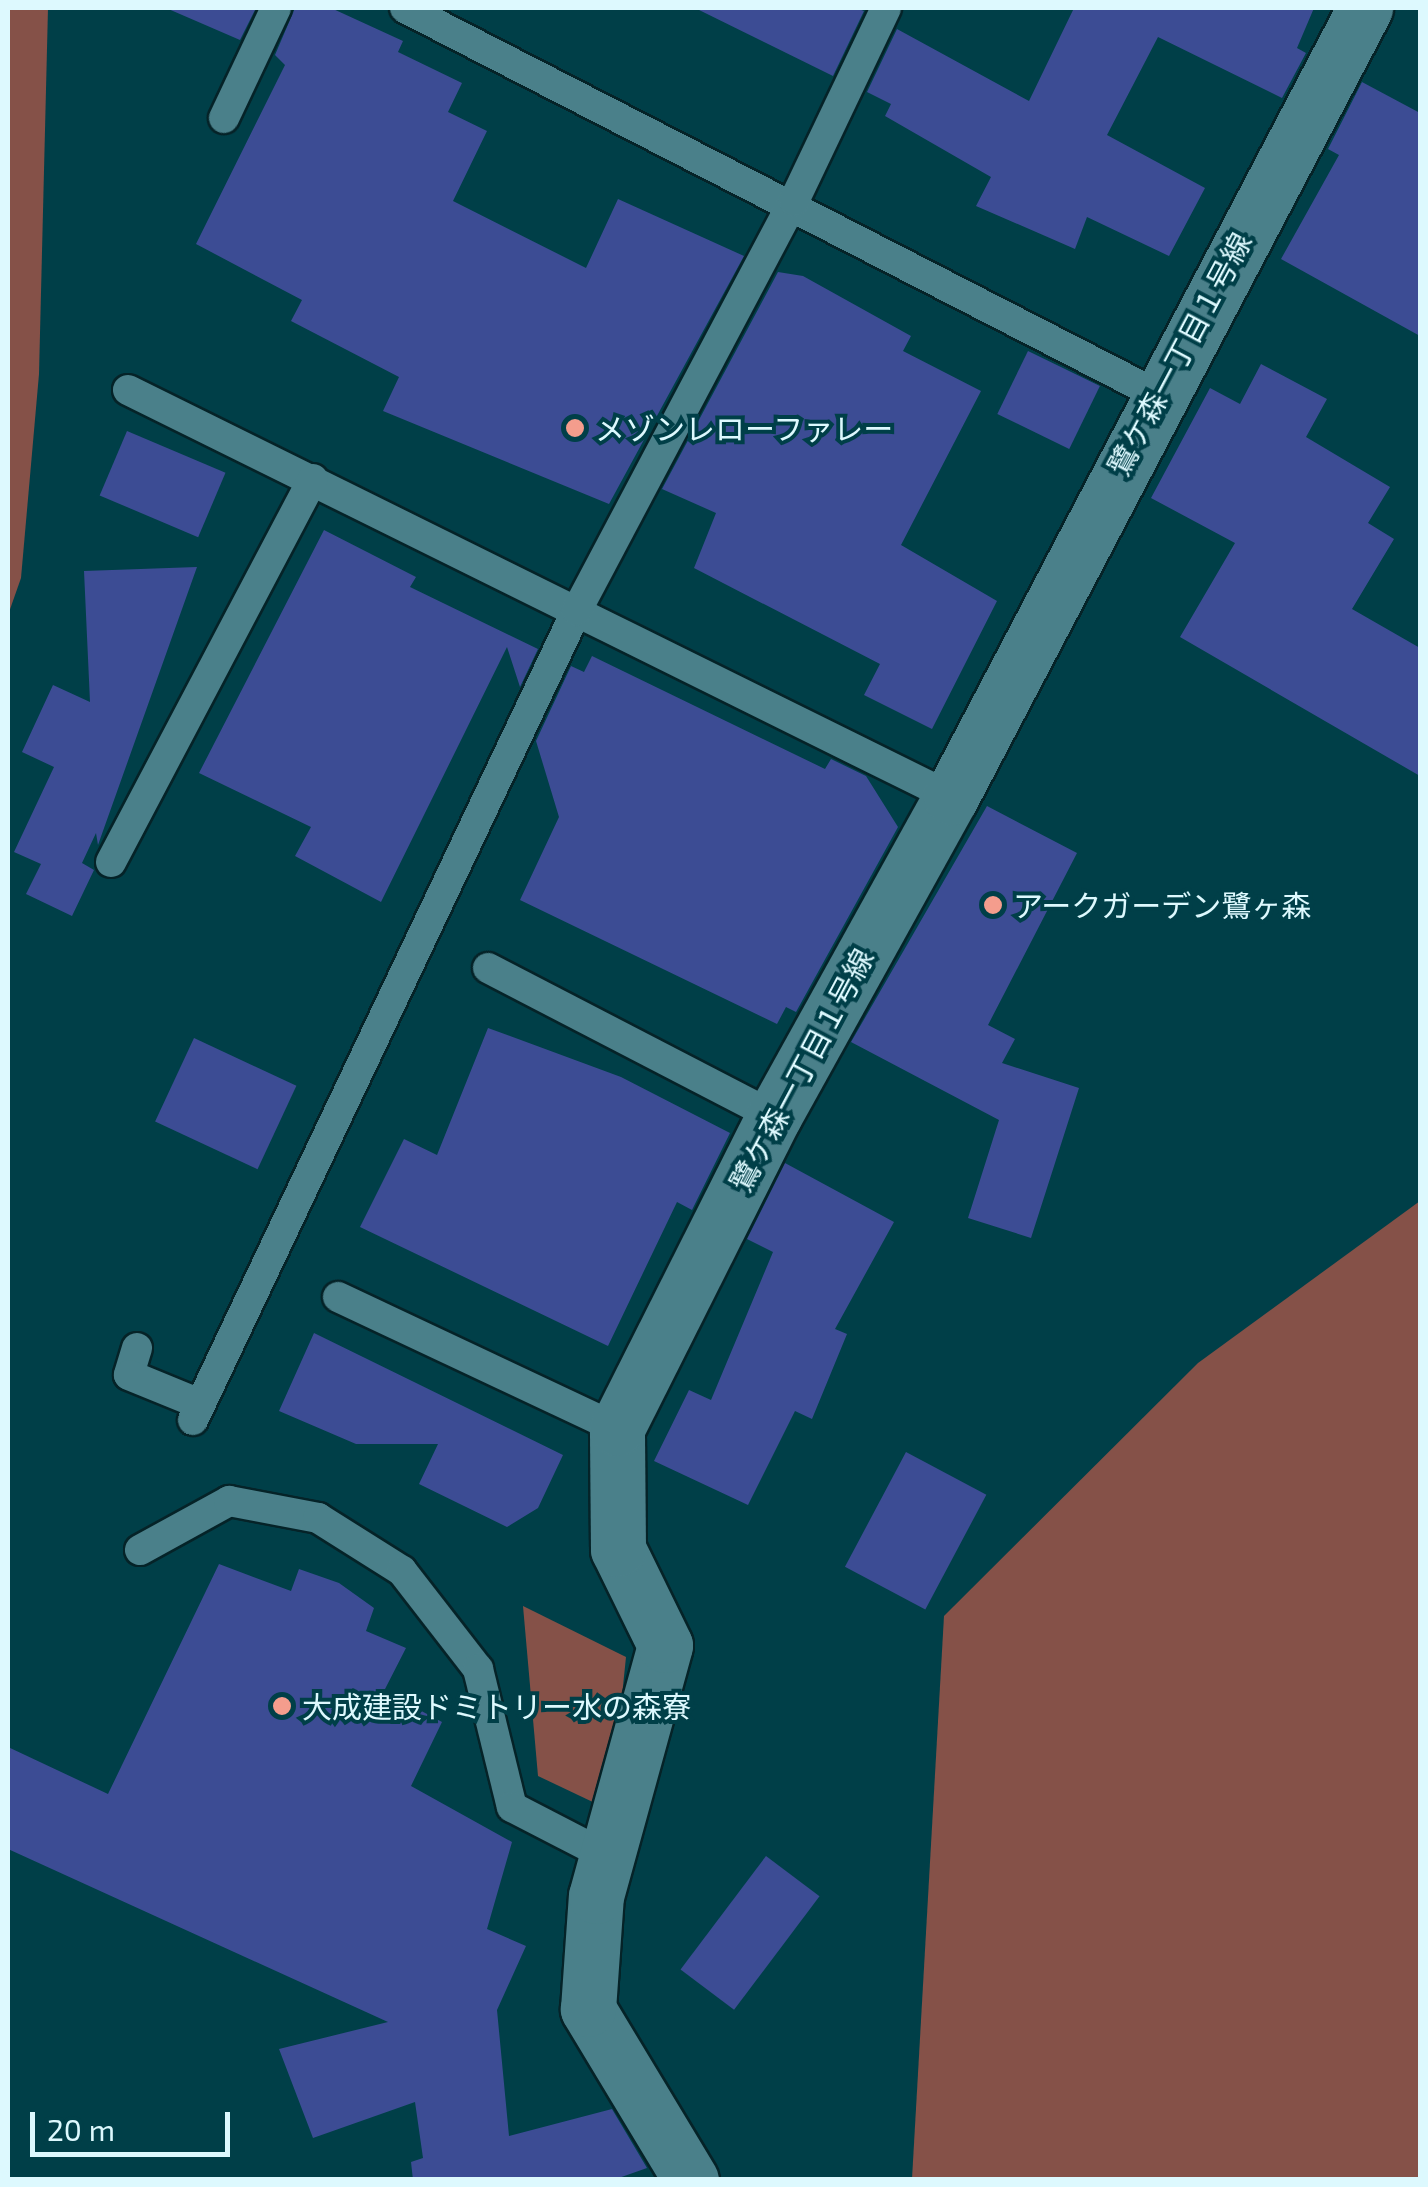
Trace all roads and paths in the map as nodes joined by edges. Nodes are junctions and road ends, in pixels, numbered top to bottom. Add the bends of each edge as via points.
1 (276, 8) edge
2 (405, 8) edge
3 (886, 8) edge
4 (1365, 8) edge
5 (224, 118) dead end
6 (794, 202) junction
7 (128, 390) dead end
8 (1156, 394) junction
9 (313, 479) junction
10 (577, 610) junction
11 (951, 797) junction
12 (111, 862) dead end
13 (488, 968) dead end
14 (774, 1116) junction
15 (338, 1297) dead end
16 (136, 1348) dead end
17 (616, 1428) junction
18 (140, 1550) dead end
19 (607, 1856) junction
20 (691, 2180) edge

1 - 5 lane
2 - 6 lane
3 - 6 lane
4 - 8 street, 鷺ケ森一丁目１号線
6 - 8 lane
6 - 10 lane
7 - 9 lane
8 - 11 street, 鷺ケ森一丁目１号線
9 - 10 lane
9 - 12 lane
10 - 11 lane
10 - 16 lane via 196,1412 128,1375
11 - 14 street, 鷺ケ森一丁目１号線
13 - 14 lane
14 - 17 street, 鷺ケ森一丁目１号線
15 - 17 lane
17 - 19 street, 鷺ケ森一丁目１号線 via 618,1549 665,1645
18 - 19 lane via 229,1501 318,1518 402,1571 478,1669 512,1807
19 - 20 street, 鷺ケ森一丁目１号線 via 596,1896 588,2009

